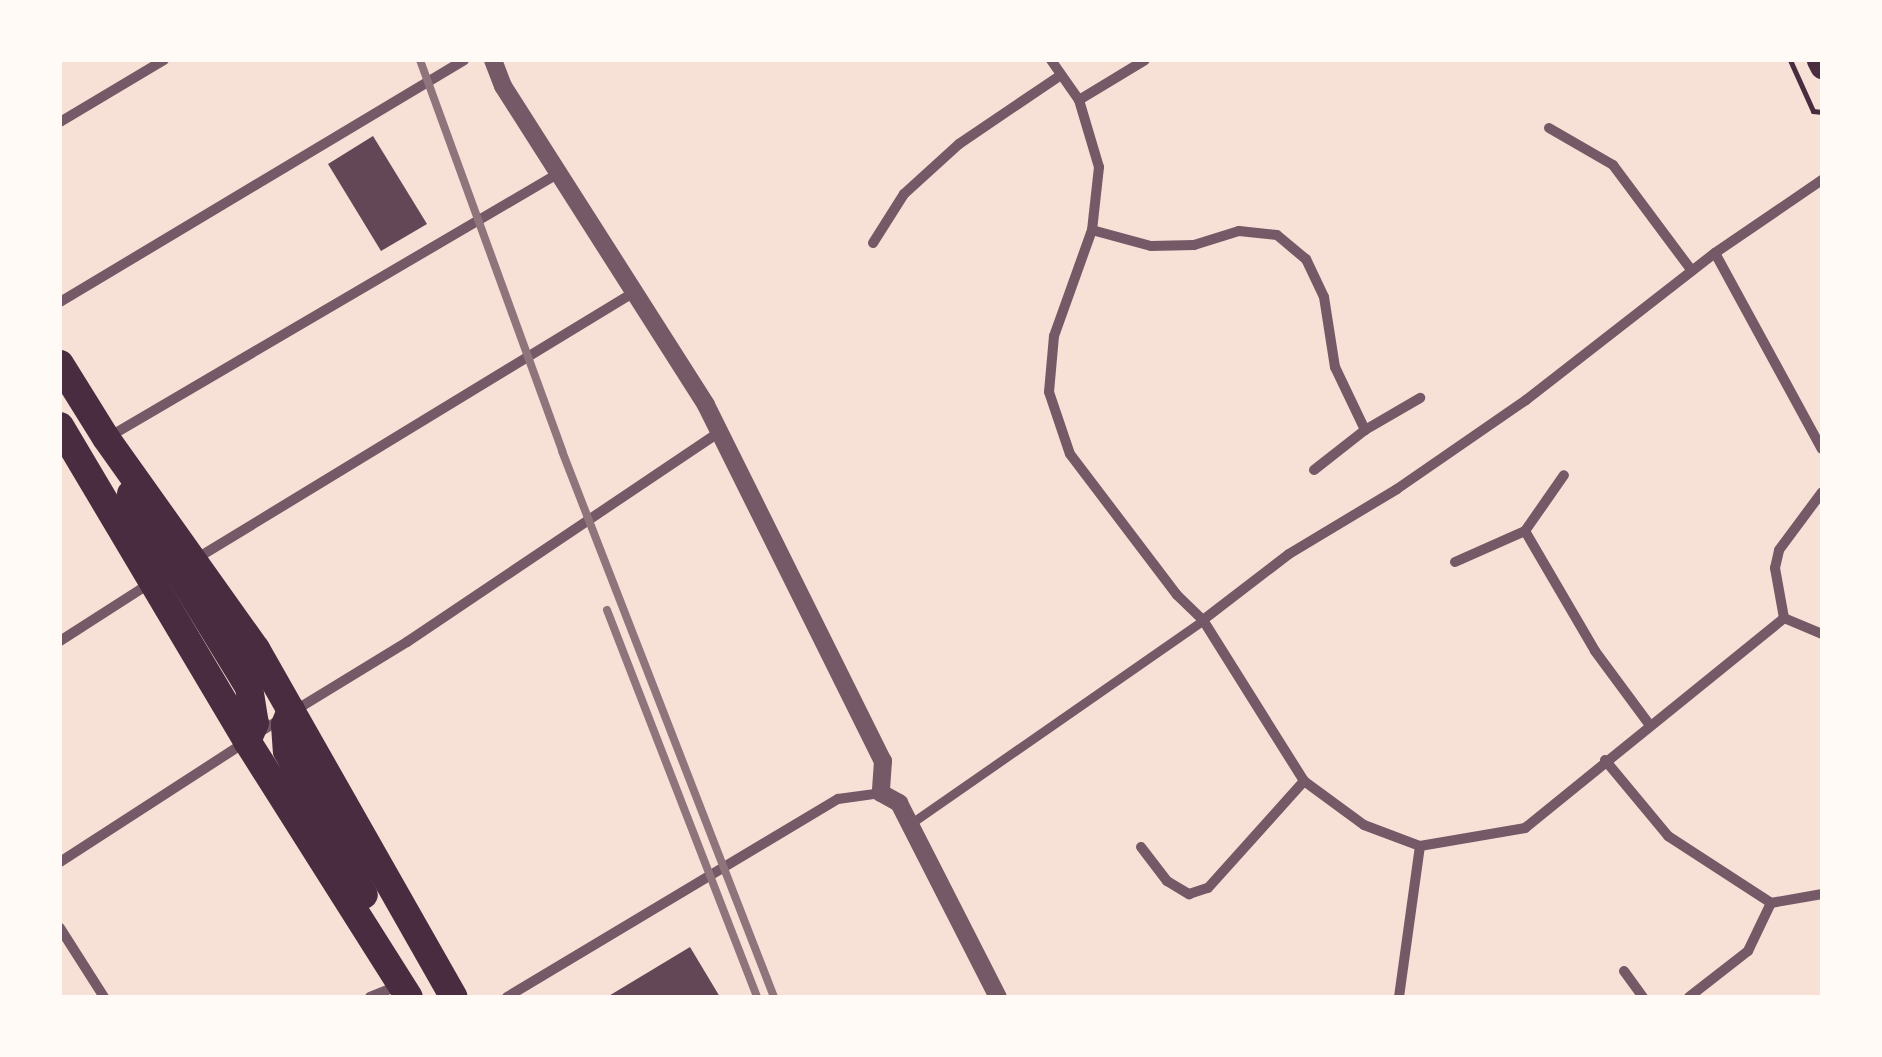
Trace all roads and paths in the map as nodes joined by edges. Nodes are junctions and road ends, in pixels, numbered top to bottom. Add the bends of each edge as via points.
1 (164, 60) edge
2 (464, 60) edge
3 (492, 60) edge
4 (1051, 60) edge
5 (1145, 60) edge
6 (1790, 60) edge
7 (1061, 75) junction
8 (1079, 100) junction
9 (1822, 112) edge
10 (60, 122) edge
11 (1549, 128) dead end
12 (559, 173) junction
13 (1822, 180) edge
14 (1092, 230) junction
15 (874, 243) dead end
16 (1715, 254) junction
17 (1692, 271) junction
18 (636, 291) junction
19 (60, 302) edge
20 (60, 364) edge
21 (1420, 398) dead end
22 (60, 426) edge
23 (1365, 430) junction
24 (716, 434) junction
25 (106, 438) junction
26 (1822, 450) edge
27 (1314, 470) dead end
28 (1564, 474) dead end
29 (1822, 492) edge
30 (1526, 530) junction
31 (1456, 562) dead end
32 (174, 570) junction
33 (1784, 618) junction
34 (1203, 620) junction
35 (1822, 634) edge
36 (60, 641) edge
37 (291, 710) junction
38 (1649, 724) junction
39 (247, 741) junction
40 (1605, 760) junction
41 (1304, 780) junction
42 (882, 793) junction
43 (909, 825) junction
44 (1420, 846) junction
45 (1142, 848) dead end
46 (60, 862) edge
47 (1822, 894) edge
48 (1772, 903) junction
49 (60, 928) edge
50 (1624, 970) dead end
51 (405, 990) edge
52 (104, 997) edge
53 (370, 997) edge
54 (454, 997) edge
55 (507, 997) edge
56 (998, 997) edge
57 (1398, 997) edge
58 (1643, 997) edge
59 (1688, 997) edge

1 - 10 street
2 - 19 street
3 - 12 street
4 - 7 street
5 - 8 street
6 - 9 path via 1813,111
7 - 8 street
7 - 15 street via 904,194
8 - 14 street via 1099,167
11 - 17 street via 1613,166
12 - 18 street
12 - 25 street
13 - 16 street
14 - 23 street via 1151,246 1194,245 1239,231 1278,235 1306,259 1324,298 1334,367
14 - 34 street via 1054,336 1048,392 1070,454 1177,596
16 - 17 street
16 - 26 street
17 - 34 street via 1526,400 1289,554
18 - 24 street
18 - 32 street
20 - 25 highway
21 - 23 street
22 - 32 highway
23 - 27 street
24 - 37 street via 407,642
24 - 42 street via 882,761
25 - 32 highway
28 - 30 street
29 - 33 street via 1778,550
30 - 31 street
30 - 38 street via 1595,652
32 - 36 street
32 - 37 highway
32 - 39 highway
33 - 35 street
33 - 38 street
34 - 41 street
34 - 43 street
37 - 39 street
37 - 51 highway via 287,750 366,898
37 - 54 highway
38 - 40 street
39 - 46 street
39 - 51 highway
40 - 44 street via 1525,828
40 - 48 street via 1668,836
41 - 44 street via 1364,825
41 - 45 street via 1208,888 1190,894 1168,882
42 - 43 street via 899,804
42 - 55 street via 838,800
43 - 56 street
44 - 57 street
47 - 48 street
48 - 59 street via 1748,951
49 - 52 street
50 - 58 street
51 - 53 street

